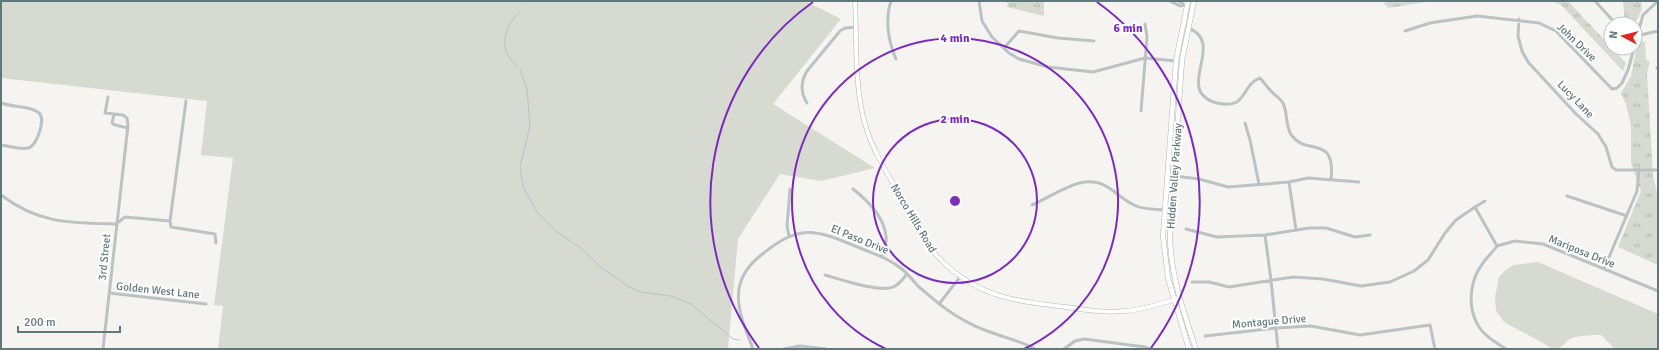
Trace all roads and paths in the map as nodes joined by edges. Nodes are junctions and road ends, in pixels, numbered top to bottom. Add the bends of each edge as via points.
1 (855, 1) edge
2 (891, 1) edge
3 (979, 1) edge
4 (1171, 1) edge
5 (1178, 1) edge
6 (1193, 1) edge
7 (1595, 1) edge
8 (1658, 1) edge
9 (1186, 4) edge
10 (1609, 16) edge
11 (1642, 16) edge
12 (1518, 19) junction
13 (1146, 24) dead end
14 (856, 28) junction
15 (1188, 28) junction
16 (1405, 31) dead end
17 (1658, 31) edge
18 (1186, 34) junction
19 (1643, 34) edge
20 (1094, 41) dead end
21 (1004, 48) junction
22 (1631, 56) edge
23 (896, 58) dead end
24 (1145, 58) junction
25 (1176, 61) junction
26 (1180, 89) junction
27 (108, 97) dead end
28 (186, 101) dead end
29 (1, 103) edge
30 (807, 103) dead end
31 (1141, 111) dead end
32 (114, 114) junction
33 (1244, 123) dead end
34 (128, 128) junction
35 (1, 145) edge
36 (1639, 169) junction
37 (1658, 170) edge
38 (1174, 176) junction
39 (1331, 180) junction
40 (1289, 182) junction
41 (1359, 182) dead end
42 (1259, 184) junction
43 (790, 189) dead end
44 (853, 189) dead end
45 (1, 195) edge
46 (1567, 196) dead end
47 (1486, 201) dead end
48 (1032, 205) dead end
49 (1475, 206) junction
50 (1165, 210) junction
51 (1627, 216) junction
52 (170, 221) junction
53 (116, 224) junction
54 (1186, 229) dead end
55 (1296, 230) junction
56 (1265, 235) junction
57 (1370, 235) dead end
58 (789, 236) junction
59 (216, 243) dead end
60 (1497, 246) junction
61 (882, 257) junction
62 (1604, 269) junction
63 (907, 274) junction
64 (825, 275) dead end
65 (960, 277) junction
66 (1272, 280) junction
67 (1192, 282) dead end
68 (1658, 291) edge
69 (109, 293) junction
70 (1179, 298) junction
71 (1174, 300) junction
72 (206, 304) dead end
73 (939, 304) junction
74 (1276, 328) junction
75 (1205, 336) dead end
76 (103, 349) edge
77 (753, 349) edge
78 (784, 349) edge
79 (826, 349) edge
80 (1036, 349) edge
81 (1064, 349) edge
82 (1150, 349) edge
83 (1189, 349) edge
84 (1196, 349) edge
85 (1278, 349) edge
86 (1435, 349) edge
87 (1506, 349) edge

1 - 14 street, Norco Hills Road
2 - 23 street via 888,9 888,30
3 - 21 street via 982,21 992,37
4 - 9 street via 1180,6
5 - 9 street
6 - 9 main road via 1190,6
6 - 15 main road, Hidden Valley Parkway
7 - 10 street
8 - 11 street
9 - 25 main road, Hidden Valley Parkway
12 - 16 street, John Drive via 1477,16 1430,23
12 - 22 street, John Drive via 1539,23 1556,31 1612,89 1622,83
12 - 36 street, Lucy Lane via 1518,36 1528,62 1598,134 1606,147 1612,167 1616,170
13 - 24 street
14 - 30 street via 845,28 840,31 807,71 802,88
14 - 65 street, Norco Hills Road via 859,94 865,124 873,145 930,248
15 - 18 main road, Hidden Valley Parkway
15 - 39 street via 1199,34 1203,45 1202,67 1198,79 1202,94 1212,101 1224,104 1236,102 1244,96 1254,80 1260,78 1283,103 1292,136 1298,141 1320,148 1329,156 1332,163
17 - 19 street
18 - 25 main road via 1180,56
18 - 26 main road, Hidden Valley Parkway
20 - 21 street via 1019,31
21 - 24 street via 1019,59 1034,64 1093,72
24 - 25 street
24 - 31 street
25 - 26 main road via 1179,66 1177,84
25 - 50 main road, Hidden Valley Parkway
26 - 38 main road, Hidden Valley Parkway
27 - 32 street via 105,113
28 - 52 street
29 - 35 street via 36,111 42,120 40,131 31,147
32 - 34 street via 127,118
32 - 34 street via 112,123
33 - 42 street
34 - 53 street
36 - 37 street
36 - 51 street via 1637,191
38 - 42 street via 1199,179 1228,187
38 - 70 main road, Hidden Valley Parkway via 1170,251
39 - 40 street via 1308,178
39 - 41 street
40 - 42 street
40 - 55 street
43 - 58 street via 787,226
44 - 61 street via 867,201 884,227 886,243
45 - 53 street via 31,212 52,220
46 - 51 street
47 - 49 street
48 - 50 street via 1078,183 1093,181 1106,185 1134,205 1144,209
49 - 60 street
49 - 66 street via 1445,232 1428,260 1414,271 1390,282 1361,286 1293,277
50 - 71 main road, Hidden Valley Parkway via 1164,250
51 - 62 street
52 - 53 street, 3rd Street via 125,217
52 - 59 street via 171,227 215,234
53 - 69 street, 3rd Street
54 - 56 street via 1218,237
55 - 56 street
55 - 57 street via 1326,228 1355,238
56 - 66 street
58 - 61 street, El Paso Drive via 808,232 825,234
58 - 77 street, El Paso Drive via 758,257 749,267 739,290 740,314
60 - 62 street, Mariposa Drive via 1515,241 1542,244
60 - 87 street via 1476,274 1470,297 1480,328
61 - 63 street, El Paso Drive
62 - 68 street, Mariposa Drive
63 - 64 street via 895,286 888,288 855,284
63 - 73 street, El Paso Drive
65 - 71 street, Norco Hills Road via 989,293 1020,302 1100,312 1132,310
65 - 73 street
66 - 67 street via 1229,287 1209,282
66 - 74 street
69 - 72 street, Golden West Lane
69 - 76 street, 3rd Street
70 - 71 street, Norco Hills Road
70 - 84 main road, Hidden Valley Parkway
71 - 83 main road, Hidden Valley Parkway
73 - 80 street, El Paso Drive via 989,332
74 - 75 street, Montague Drive
74 - 85 street
74 - 86 street, Montague Drive via 1311,326 1360,336 1430,325
78 - 79 street via 800,346
81 - 82 street via 1075,341 1084,339

